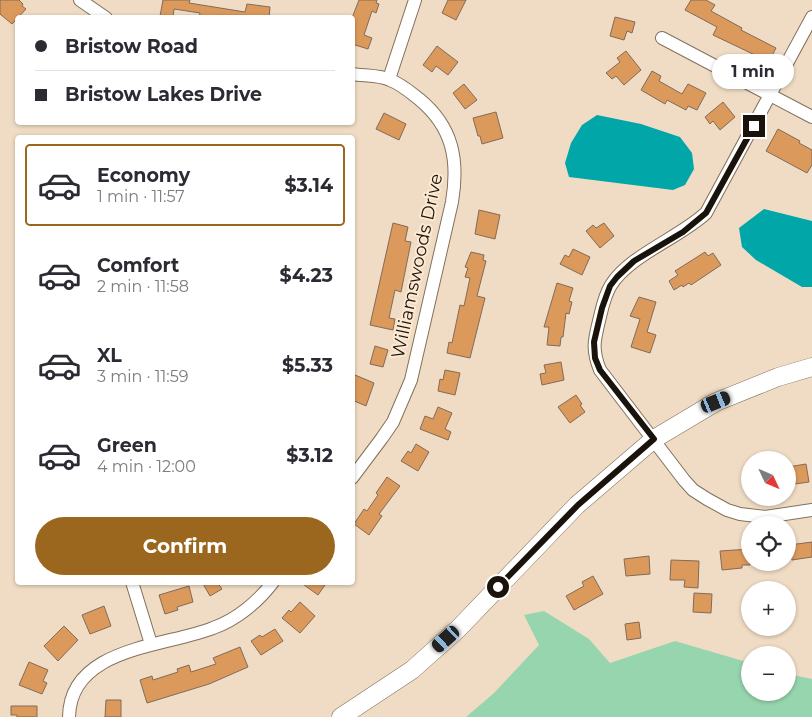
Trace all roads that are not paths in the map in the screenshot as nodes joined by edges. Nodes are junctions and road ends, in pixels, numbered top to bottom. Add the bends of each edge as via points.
1 (80, 0) edge
2 (415, 0) edge
3 (102, 15) edge
4 (812, 17) edge
5 (662, 38) dead end
6 (355, 74) edge
7 (389, 79) junction
8 (772, 94) junction
9 (812, 117) edge
10 (812, 367) edge
11 (654, 439) junction
12 (355, 474) edge
13 (812, 510) edge
14 (133, 585) edge
15 (270, 585) edge
16 (151, 644) junction
17 (69, 717) edge
18 (342, 717) edge

1 - 3 street
2 - 7 street
4 - 8 street
5 - 8 street
6 - 7 street, Williamswoods Drive
7 - 12 street, Williamswoods Drive via 423,102 441,122 451,143 456,182 411,380 393,422
8 - 9 street
8 - 11 street via 706,213 683,232 623,270 605,296 594,342 595,358 600,370
10 - 11 main road via 716,402
11 - 13 street via 694,490 727,510 765,517
11 - 18 main road via 578,505 458,629 418,664
14 - 16 street
15 - 16 street via 251,604 213,628
16 - 17 street via 104,661 90,670 74,694

